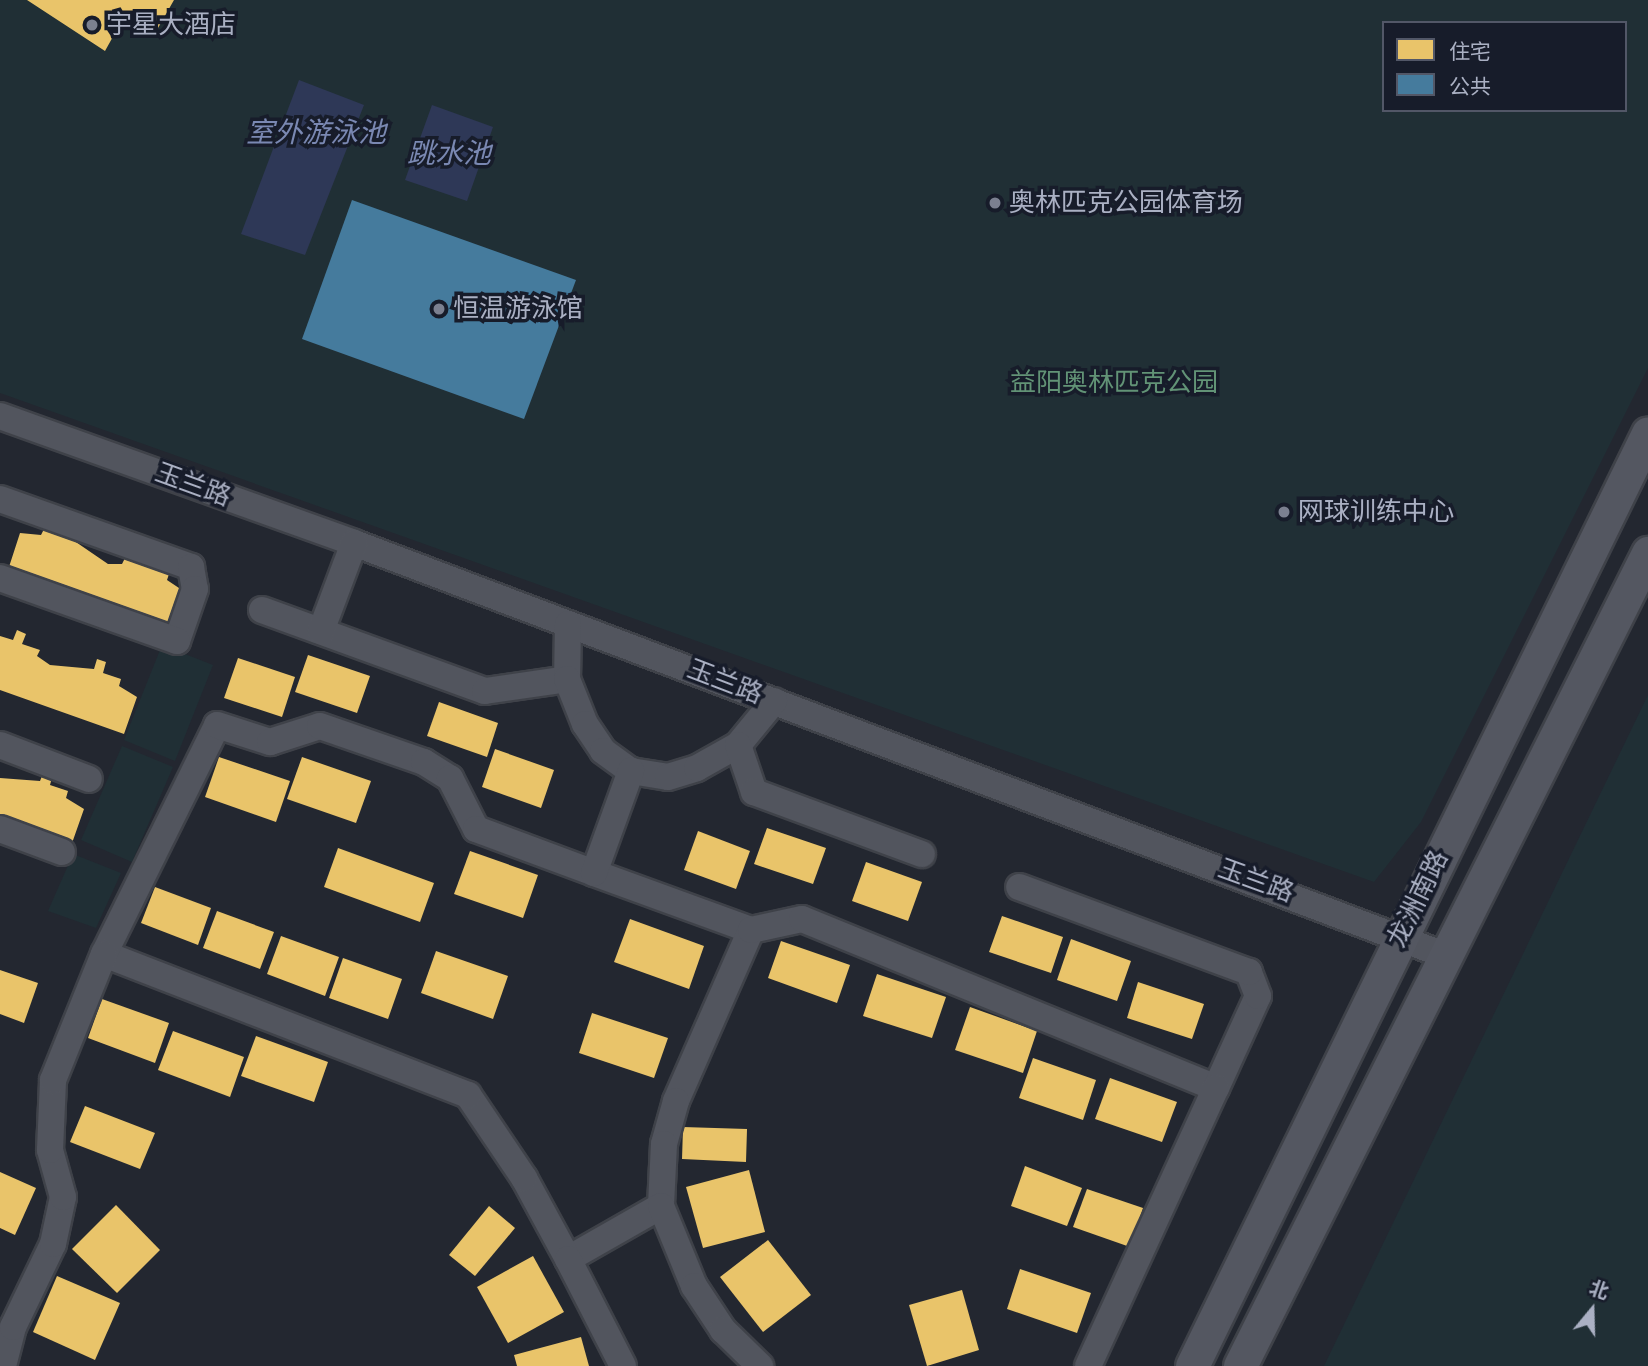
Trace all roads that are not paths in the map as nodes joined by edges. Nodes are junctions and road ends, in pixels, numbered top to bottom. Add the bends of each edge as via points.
1 (0, 416) edge
2 (1648, 433) edge
3 (0, 499) edge
4 (354, 543) junction
5 (1648, 553) edge
6 (0, 578) edge
7 (261, 610) dead end
8 (568, 624) junction
9 (321, 631) junction
10 (567, 679) junction
11 (774, 701) junction
12 (0, 745) edge
13 (738, 745) junction
14 (631, 771) junction
15 (89, 779) dead end
16 (0, 829) edge
17 (62, 852) dead end
18 (922, 854) dead end
19 (594, 873) junction
20 (1019, 887) dead end
21 (751, 930) junction
22 (1400, 935) junction
23 (104, 954) junction
24 (1447, 956) junction
25 (1216, 1088) junction
26 (661, 1206) junction
27 (568, 1259) junction
28 (3, 1366) edge
29 (623, 1366) edge
30 (760, 1366) edge
31 (1088, 1366) edge
32 (1192, 1366) edge
33 (1240, 1366) edge

1 - 4 street, 玉兰路
2 - 22 main road, 龙洲南路
3 - 6 street via 191,567 195,589 177,641
4 - 8 street, 玉兰路
4 - 9 street
5 - 24 main road, 龙洲南路
7 - 9 street
8 - 10 street
8 - 11 street, 玉兰路
9 - 10 street via 485,691
10 - 14 street via 603,751
11 - 13 street
11 - 22 street, 玉兰路
12 - 15 street
13 - 14 street via 668,778
13 - 18 street via 754,792
14 - 19 street
16 - 17 street
19 - 21 street
19 - 23 street via 476,829 450,778 424,762 320,726 270,742 217,725
20 - 25 street via 1249,972 1258,996
21 - 25 street via 802,919
21 - 26 street via 676,1101 664,1144
22 - 24 street, 玉兰路
22 - 32 main road, 龙洲南路
23 - 27 street via 468,1095 524,1178
23 - 28 street via 53,1080 50,1150 63,1197 53,1244 13,1326
24 - 33 main road, 龙洲南路
25 - 31 street
26 - 27 street
26 - 30 street via 694,1286 723,1330
27 - 29 street

